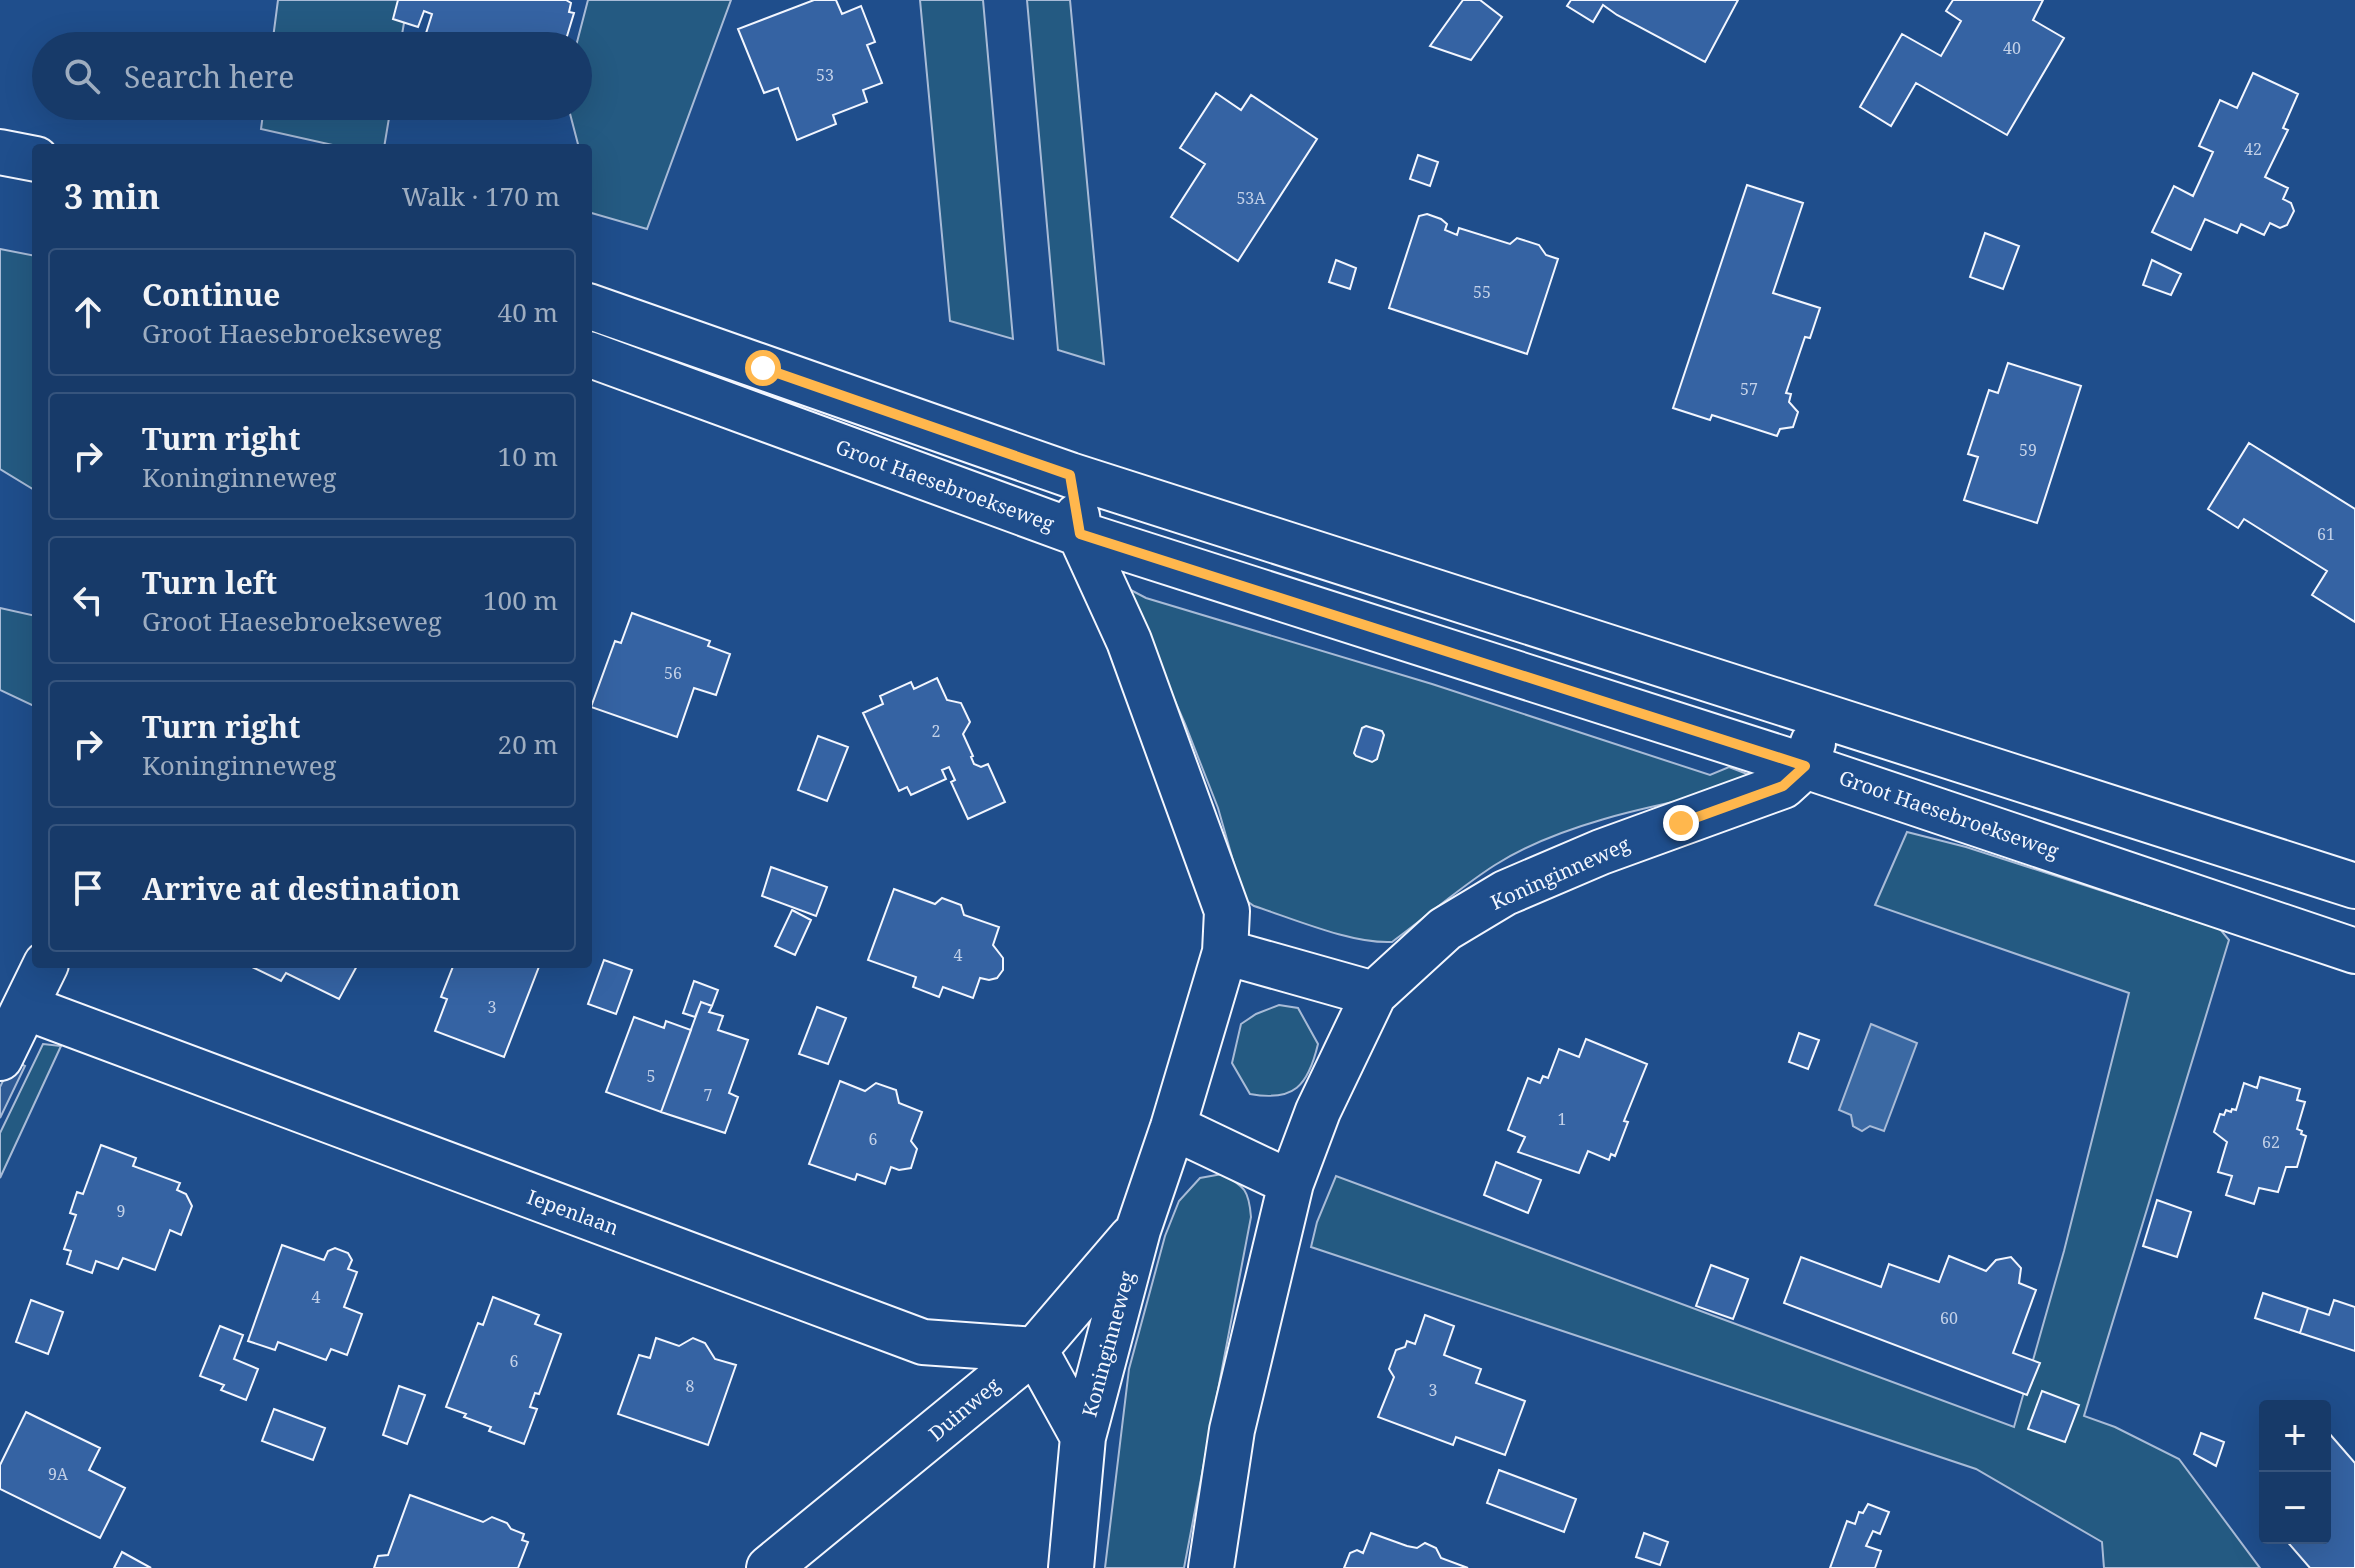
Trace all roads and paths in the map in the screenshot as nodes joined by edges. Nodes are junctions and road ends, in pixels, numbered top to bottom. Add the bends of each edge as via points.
1 (0, 152) edge
2 (32, 158) edge
3 (592, 307) edge
4 (592, 355) edge
5 (1070, 475) junction
6 (1080, 534) junction
7 (1823, 718) junction
8 (1805, 766) junction
9 (2355, 886) edge
10 (2355, 951) edge
11 (1225, 952) junction
12 (44, 968) edge
13 (1374, 994) junction
14 (25, 1007) junction
15 (0, 1058) edge
16 (1173, 1127) junction
17 (1291, 1183) junction
18 (1138, 1230) junction
19 (1035, 1350) junction
20 (1083, 1437) junction
21 (769, 1568) edge
22 (1071, 1568) edge
23 (1211, 1568) edge

1 - 2 street
3 - 5 street
4 - 6 street, Groot Haesebroekseweg
5 - 6 street, Koninginneweg
5 - 7 street
6 - 8 street, Groot Haesebroekseweg
6 - 11 street, Koninginneweg via 1129,641 1227,911
7 - 8 street
7 - 9 street
8 - 10 street, Groot Haesebroekseweg
8 - 13 street, Koninginneweg via 1783,786 1505,893 1445,929
11 - 13 street
11 - 16 street, Koninginneweg
12 - 14 street
13 - 17 street, Koninginneweg via 1318,1111
14 - 15 street
14 - 19 street, Iepenlaan via 923,1342
16 - 17 street
16 - 18 street, Koninginneweg
17 - 23 street, Koninginneweg via 1232,1430
18 - 19 street, Duinweg
18 - 20 street, Koninginneweg
19 - 20 street
19 - 21 street, Duinweg
20 - 22 street, Koninginneweg

